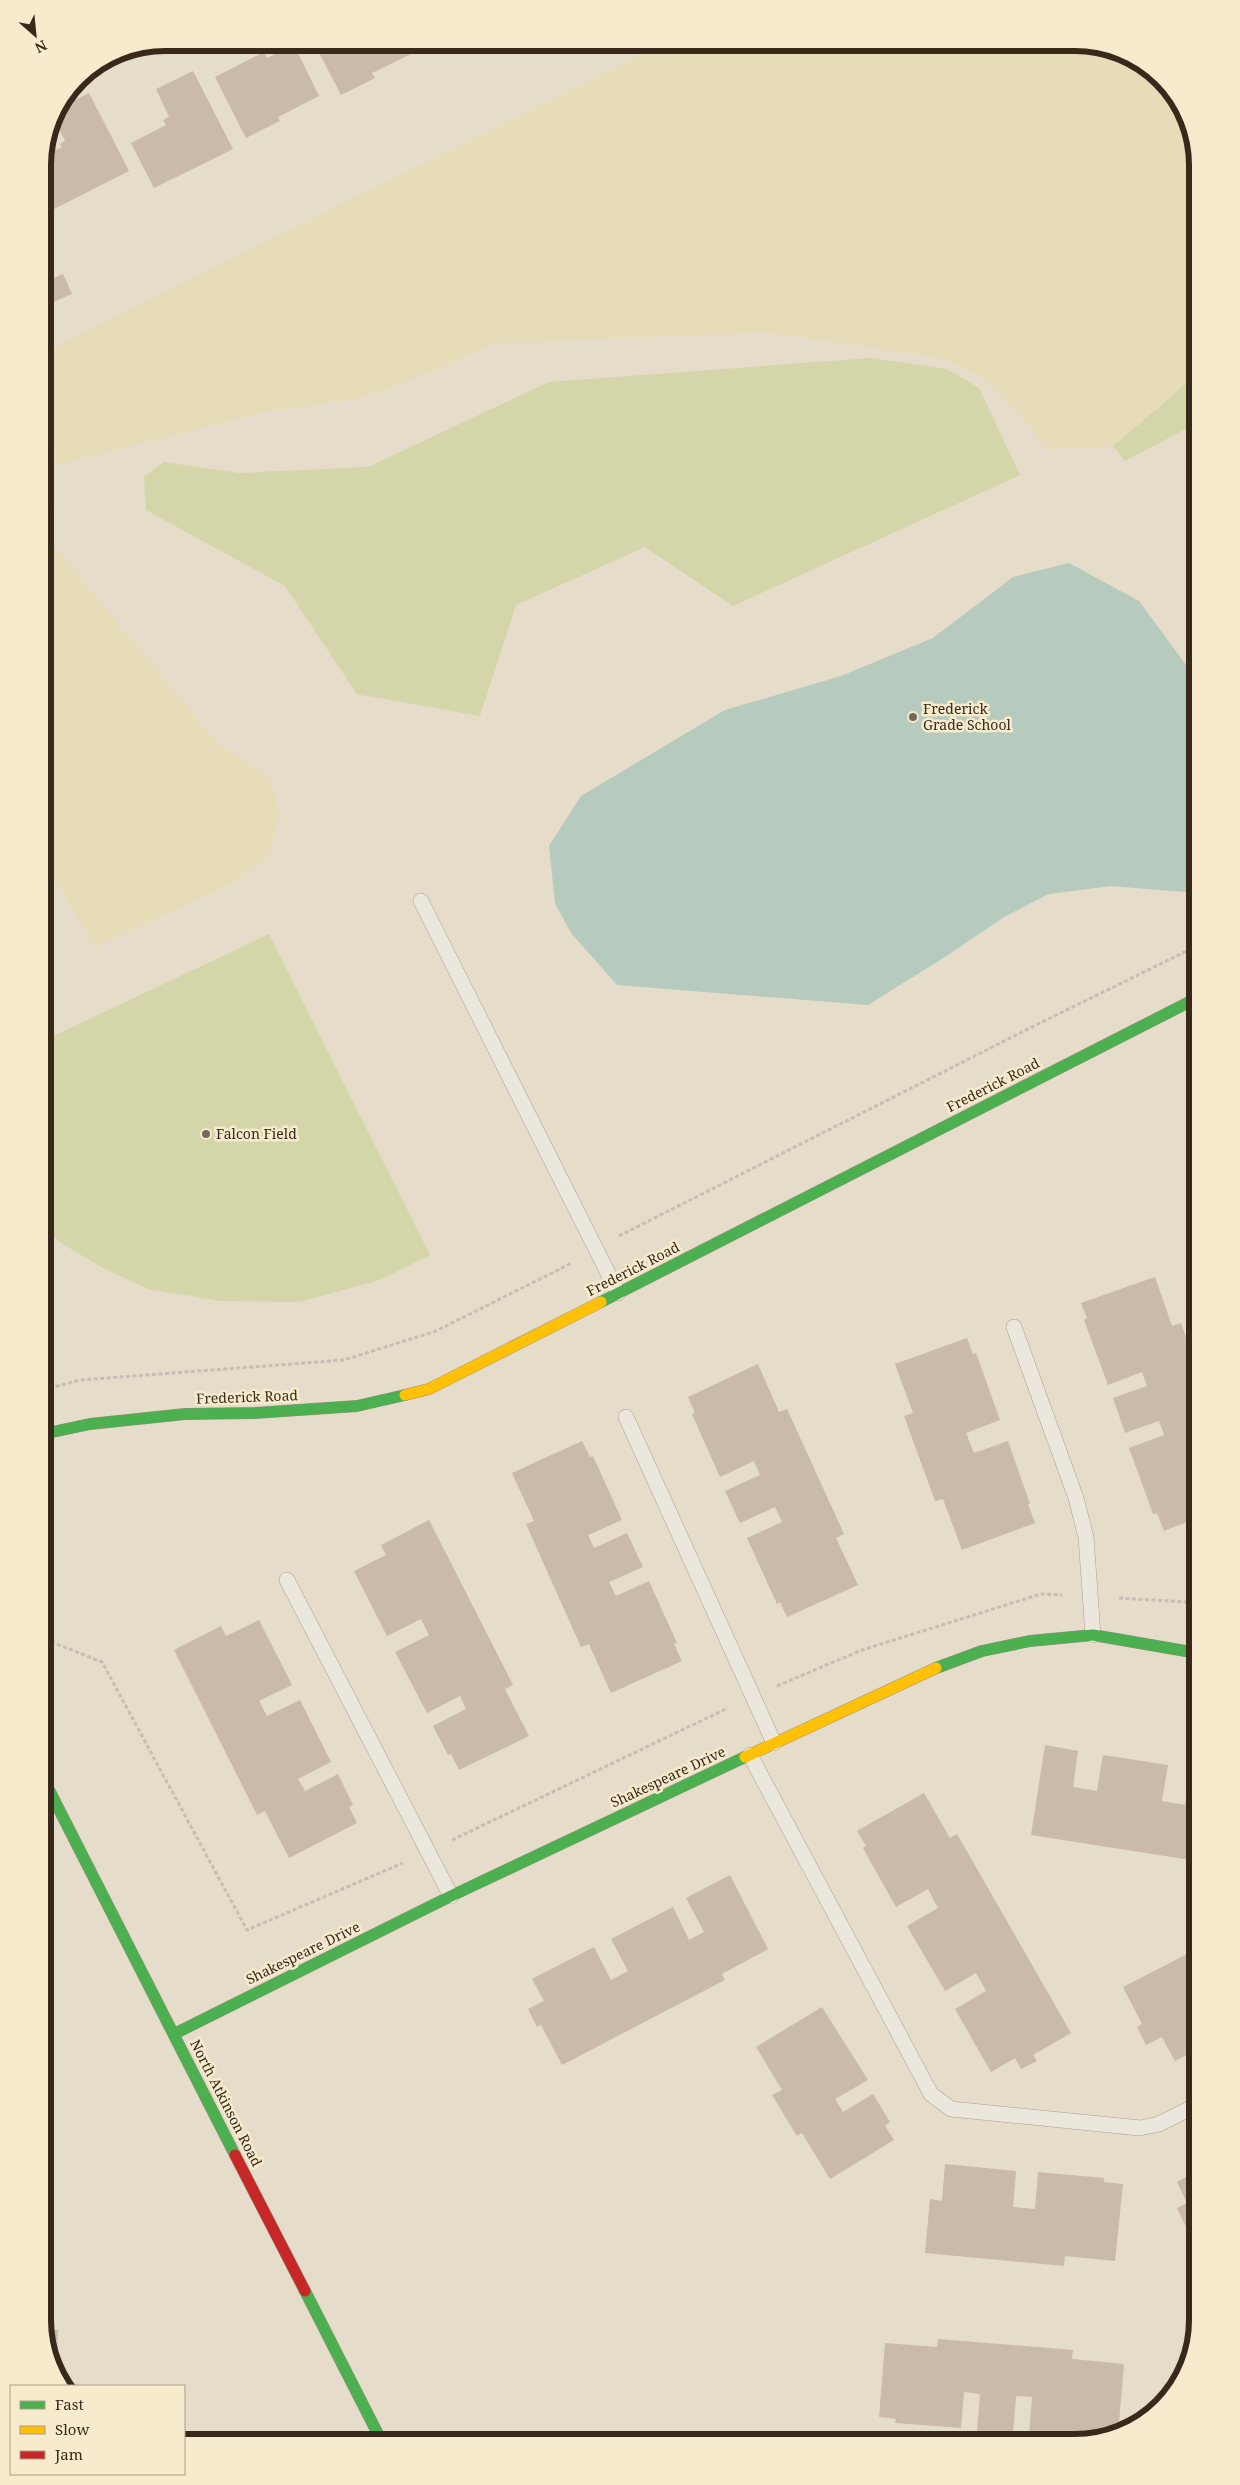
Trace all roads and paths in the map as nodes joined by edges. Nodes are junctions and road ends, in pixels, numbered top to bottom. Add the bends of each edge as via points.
1 (421, 901) dead end
2 (1189, 950) edge
3 (1189, 1003) edge
4 (595, 1250) junction
5 (618, 1293) junction
6 (1014, 1327) dead end
7 (51, 1388) edge
8 (626, 1417) dead end
9 (51, 1432) edge
10 (287, 1580) dead end
11 (1091, 1596) junction
12 (1189, 1602) edge
13 (1093, 1635) junction
14 (51, 1638) edge
15 (1189, 1651) edge
16 (753, 1696) junction
17 (774, 1743) junction
18 (750, 1755) junction
19 (51, 1795) edge
20 (428, 1852) junction
21 (451, 1896) junction
22 (174, 2034) junction
23 (1189, 2110) edge
24 (378, 2434) edge

1 - 4 lane
2 - 4 path
3 - 5 street, Frederick Road
4 - 5 lane
4 - 7 path via 436,1331 344,1360 80,1380
5 - 9 street, Frederick Road via 430,1389 357,1406 185,1414 90,1424
6 - 11 lane via 1076,1498 1086,1537
8 - 16 lane
10 - 20 lane
11 - 12 path
11 - 13 lane
11 - 16 path via 1042,1594 862,1650
13 - 15 street, Shakespeare Drive
13 - 17 street, Shakespeare Drive via 1030,1640 982,1651 927,1671
14 - 20 path via 54,1643 102,1662 247,1930
16 - 17 lane
16 - 20 path
17 - 18 street, Shakespeare Drive
18 - 21 street, Shakespeare Drive
18 - 23 lane via 931,2094 950,2109 1140,2128 1160,2124
19 - 22 street, North Atkinson Road
20 - 21 lane
21 - 22 street, Shakespeare Drive
22 - 24 street, North Atkinson Road

